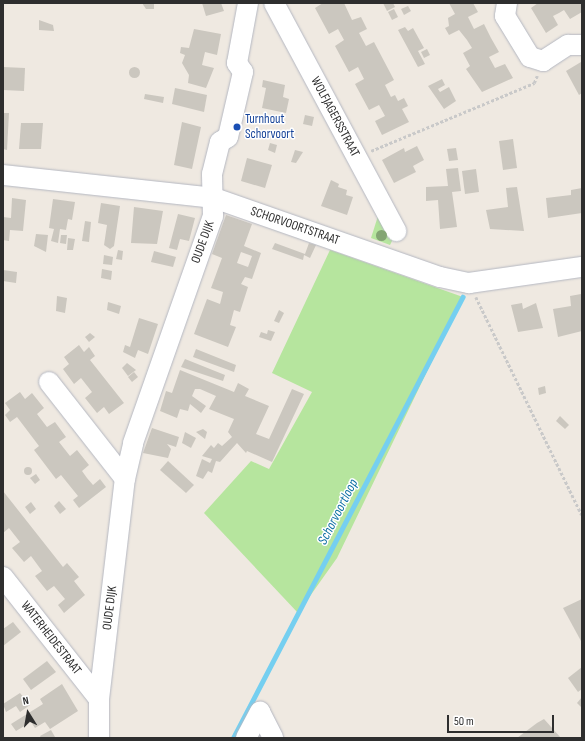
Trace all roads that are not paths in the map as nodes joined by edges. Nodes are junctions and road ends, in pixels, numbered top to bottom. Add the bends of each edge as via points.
1 (248, 3) edge
2 (274, 3) edge
3 (507, 3) edge
4 (582, 45) edge
5 (3, 175) edge
6 (214, 198) junction
7 (396, 231) dead end
8 (582, 267) edge
9 (49, 382) dead end
10 (125, 479) junction
11 (3, 577) edge
12 (99, 699) junction
13 (99, 738) edge
14 (246, 738) edge
15 (273, 738) edge

1 - 6 street, OUDE DIJK via 237,63 243,72 228,136 220,142 212,174
2 - 7 street, WOLFJAGERSSTRAAT
3 - 4 street via 505,16 530,57 543,60 568,45
5 - 6 street, SCHORVOORTSTRAAT
6 - 8 street, SCHORVOORTSTRAAT via 440,277 469,283
6 - 10 street, OUDE DIJK via 213,216 136,436
9 - 10 street
10 - 12 street, OUDE DIJK
11 - 12 street, WATERHEIDESTRAAT
12 - 13 street, OUDE DIJK
14 - 15 street via 260,712

